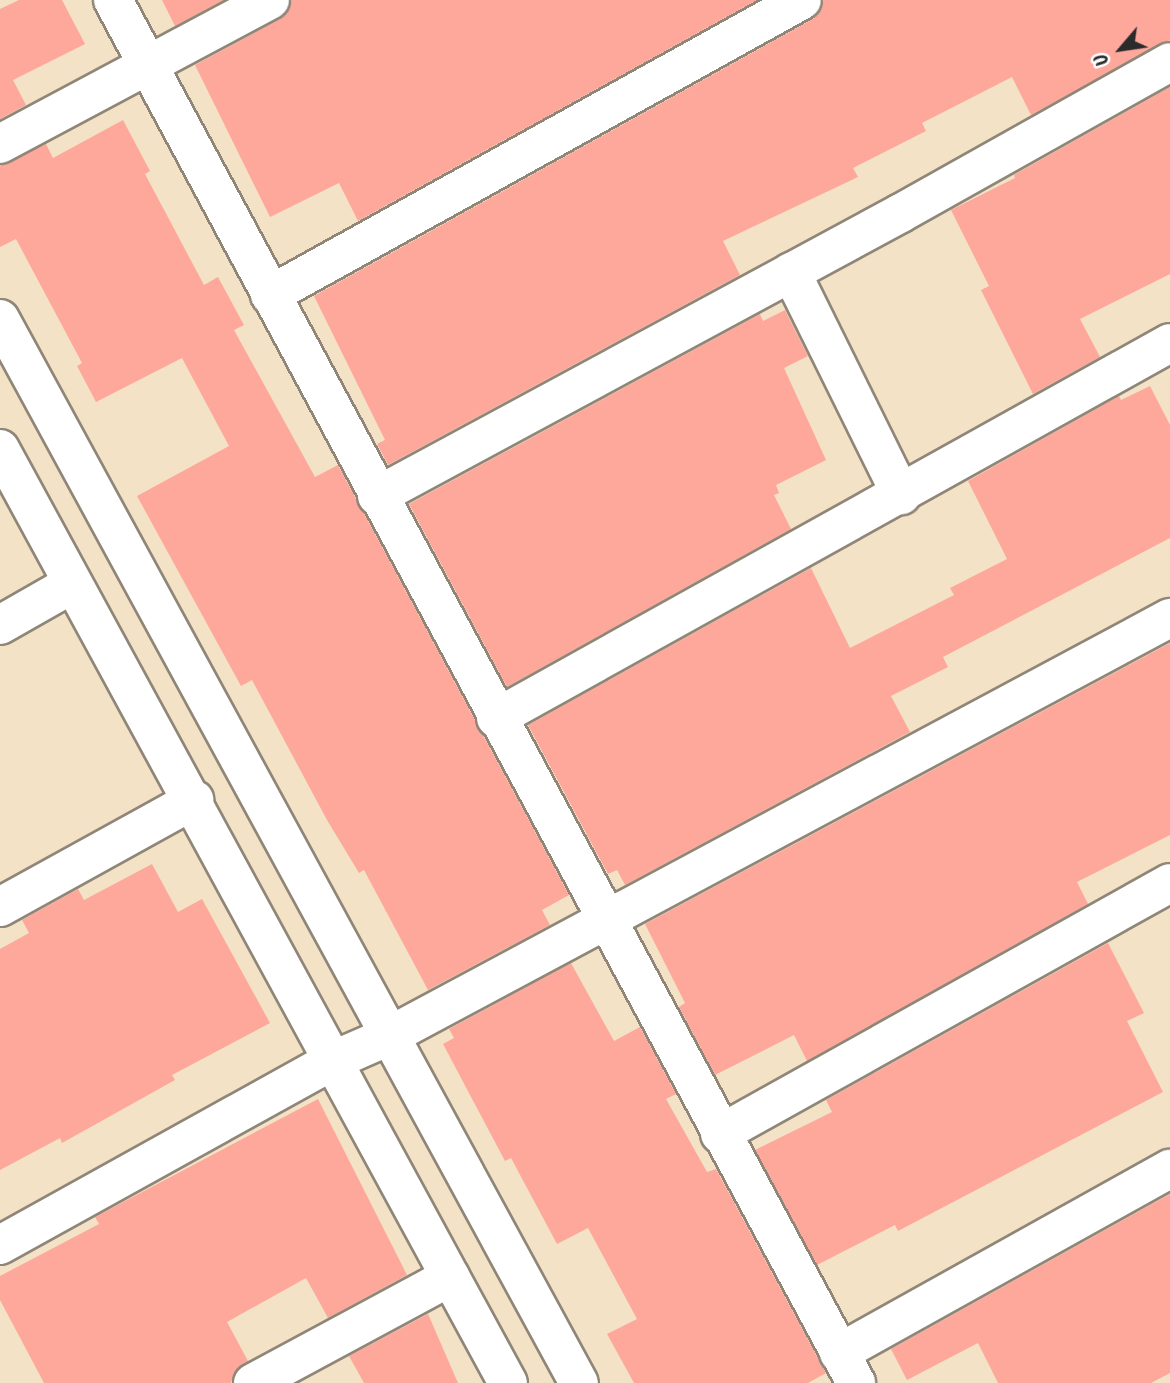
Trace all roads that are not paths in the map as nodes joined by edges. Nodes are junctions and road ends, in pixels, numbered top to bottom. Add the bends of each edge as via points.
1 (113, 0) edge
2 (270, 0) edge
3 (802, 0) edge
4 (1170, 62) edge
5 (149, 66) junction
6 (0, 144) edge
7 (791, 272) junction
8 (270, 295) junction
9 (0, 319) edge
10 (1170, 343) edge
11 (0, 449) edge
12 (377, 495) junction
13 (901, 495) junction
14 (72, 584) junction
15 (1170, 618) edge
16 (0, 625) edge
17 (496, 718) junction
18 (194, 800) junction
19 (1170, 883) edge
20 (0, 908) edge
21 (603, 920) junction
22 (389, 1035) junction
23 (332, 1061) junction
24 (720, 1134) junction
25 (1170, 1169) edge
26 (0, 1245) edge
27 (450, 1277) junction
28 (848, 1368) edge
29 (253, 1383) edge
30 (508, 1383) edge
31 (579, 1383) edge

1 - 5 street
2 - 5 street
3 - 8 street
4 - 7 street
5 - 6 street
5 - 8 street
7 - 12 street
7 - 13 street
8 - 12 street
9 - 22 street
10 - 13 street
11 - 14 street
12 - 17 street
13 - 17 street
14 - 16 street
14 - 18 street
15 - 21 street
17 - 21 street
18 - 20 street
18 - 23 street
19 - 24 street
21 - 22 street
21 - 24 street
22 - 23 street
22 - 31 street
23 - 26 street
23 - 27 street
24 - 28 street
25 - 28 street
27 - 29 street
27 - 30 street

